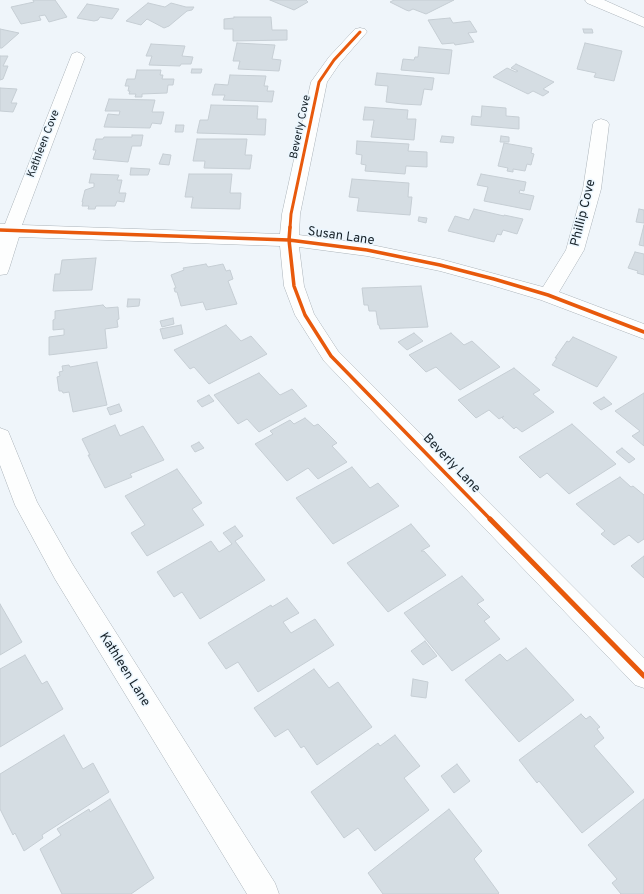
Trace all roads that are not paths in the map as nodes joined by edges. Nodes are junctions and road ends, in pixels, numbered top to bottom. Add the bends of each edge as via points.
1 (592, 0) edge
2 (644, 24) edge
3 (360, 32) dead end
4 (77, 57) dead end
5 (601, 124) dead end
6 (6, 231) edge
7 (289, 240) junction
8 (0, 269) edge
9 (548, 295) junction
10 (644, 332) edge
11 (0, 437) edge
12 (644, 676) edge
13 (264, 894) edge

1 - 2 street
3 - 7 street, Beverly Cove via 334,60 319,82
4 - 6 street, Kathleen Cove
5 - 9 street, Phillip Cove via 592,189 575,250
6 - 7 street, Susan Lane
6 - 8 street
7 - 9 street, Susan Lane via 367,250 426,262
7 - 12 street, Beverly Lane via 294,286 304,315 331,356
9 - 10 street, Susan Lane
11 - 13 street, Kathleen Lane via 27,505 64,572

